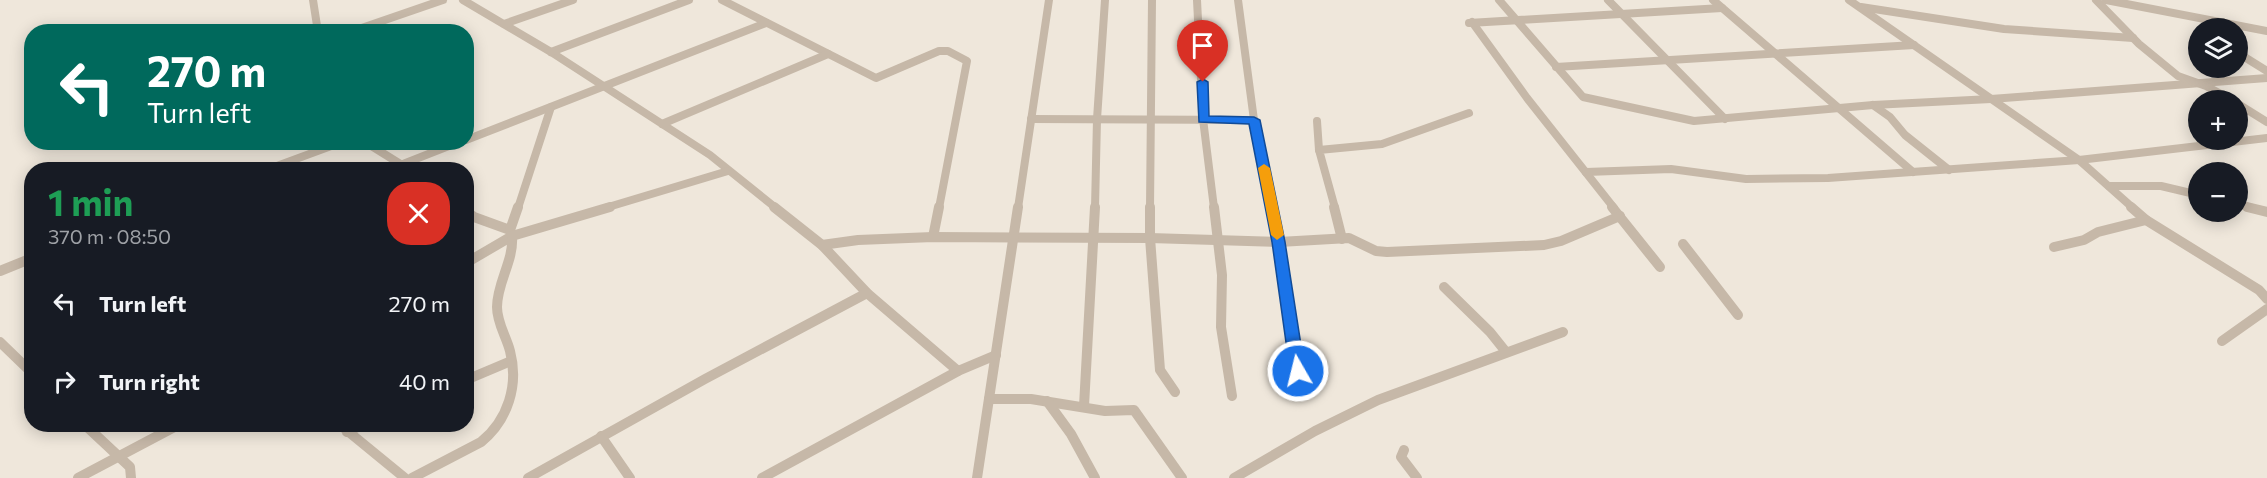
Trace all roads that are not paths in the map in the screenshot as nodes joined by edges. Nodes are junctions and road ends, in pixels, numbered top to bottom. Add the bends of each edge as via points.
1 (313, 0) edge
2 (443, 0) edge
3 (463, 0) edge
4 (573, 0) edge
5 (689, 0) edge
6 (722, 0) edge
7 (1049, 0) edge
8 (1105, 0) edge
9 (1152, 0) edge
10 (1197, 0) edge
11 (1238, 0) edge
12 (1499, 0) edge
13 (1608, 0) edge
14 (1713, 0) edge
15 (1849, 0) edge
16 (2096, 0) edge
17 (2106, 0) edge
18 (1858, 6) junction
19 (1722, 8) junction
20 (1623, 14) junction
21 (1516, 20) junction
22 (766, 23) junction
23 (317, 24) edge
24 (373, 24) edge
25 (504, 24) junction
26 (2267, 31) edge
27 (2133, 38) junction
28 (1914, 45) junction
29 (551, 52) junction
30 (1775, 53) junction
31 (828, 54) junction
32 (2248, 59) edge
33 (1668, 60) junction
34 (1556, 67) junction
35 (2267, 71) edge
36 (2267, 78) edge
37 (2198, 84) junction
38 (604, 88) junction
39 (2211, 90) edge
40 (1991, 99) junction
41 (1873, 105) junction
42 (550, 107) junction
43 (1840, 108) junction
44 (2248, 110) edge
45 (1469, 112) dead end
46 (1031, 119) junction
47 (1097, 119) junction
48 (1150, 119) junction
49 (1725, 119) junction
50 (1203, 120) junction
51 (1254, 120) junction
52 (1317, 121) dead end
53 (2267, 122) edge
54 (662, 124) junction
55 (474, 137) edge
56 (2267, 138) edge
57 (320, 150) edge
58 (378, 150) edge
59 (442, 150) edge
60 (1319, 150) junction
61 (2079, 160) junction
62 (288, 162) edge
63 (399, 162) edge
64 (417, 162) edge
65 (1949, 170) junction
66 (728, 171) junction
67 (1586, 172) junction
68 (1913, 172) junction
69 (2109, 186) junction
70 (2188, 192) edge
71 (2248, 207) edge
72 (2267, 212) edge
73 (1620, 216) junction
74 (474, 217) edge
75 (2146, 220) junction
76 (511, 233) junction
77 (933, 237) junction
78 (1012, 237) junction
79 (1092, 238) junction
80 (1150, 238) junction
81 (1342, 239) junction
82 (1216, 240) junction
83 (1279, 242) junction
84 (1683, 244) dead end
85 (822, 245) junction
86 (2054, 247) dead end
87 (474, 258) edge
88 (24, 261) edge
89 (1660, 267) dead end
90 (0, 271) edge
91 (1444, 287) dead end
92 (2263, 289) edge
93 (867, 293) junction
94 (2267, 299) edge
95 (2267, 309) edge
96 (1738, 315) dead end
97 (1563, 332) dead end
98 (2222, 341) dead end
99 (0, 342) edge
100 (1506, 352) junction
101 (996, 355) junction
102 (511, 361) junction
103 (24, 365) edge
104 (958, 371) junction
105 (1298, 371) dead end
106 (474, 377) edge
107 (1175, 392) dead end
108 (1232, 396) dead end
109 (989, 399) junction
110 (1047, 401) junction
111 (1084, 406) junction
112 (92, 432) edge
113 (165, 432) edge
114 (348, 432) edge
115 (601, 436) junction
116 (1404, 450) dead end
117 (117, 457) junction
118 (78, 478) edge
119 (131, 478) edge
120 (405, 478) edge
121 (412, 478) edge
122 (528, 478) edge
123 (630, 478) edge
124 (762, 478) edge
125 (977, 478) edge
126 (1095, 478) edge
127 (1182, 478) edge
128 (1234, 478) edge
129 (1417, 478) edge

1 - 23 street
2 - 24 street
3 - 25 street
4 - 25 street
5 - 29 street
6 - 22 street
7 - 46 street
8 - 47 street
9 - 48 street
10 - 50 street
11 - 51 street
12 - 21 street
13 - 20 street
14 - 19 street
15 - 18 street
16 - 27 street
17 - 26 street
18 - 27 street via 2004,29
18 - 28 street
19 - 20 street
19 - 30 street
20 - 21 street
20 - 33 street
21 - 34 street
21 - 67 street via 1470,23
22 - 31 street
22 - 38 street
25 - 29 street
27 - 37 street via 2178,76
28 - 30 street
28 - 40 street
29 - 38 street
30 - 33 street
30 - 43 street
31 - 54 street
31 - 77 street via 876,78 939,51 948,51 968,64
32 - 35 street
33 - 34 street
33 - 49 street
34 - 49 street via 1578,94 1591,100 1694,121
36 - 37 street
37 - 39 street
37 - 40 street
38 - 42 street
38 - 54 street
40 - 41 street
40 - 61 street
41 - 43 street
41 - 65 street
42 - 55 street
42 - 76 street
43 - 49 street
43 - 68 street
44 - 53 street
45 - 60 street via 1382,144
46 - 47 street
46 - 78 street
47 - 48 street
47 - 79 street
48 - 50 street
48 - 80 street
50 - 51 street
50 - 82 street
51 - 83 street
52 - 60 street
54 - 66 street
56 - 61 street
57 - 62 street
58 - 63 street
59 - 64 street
60 - 81 street
61 - 65 street
61 - 69 street
65 - 68 street
66 - 76 street
66 - 85 street
67 - 68 street via 1671,170 1778,179
67 - 73 street
69 - 70 street via 2161,186
69 - 75 street
71 - 72 street
73 - 81 street via 1561,241 1525,247 1388,252 1367,248 1354,239
73 - 89 street
74 - 76 street
75 - 86 street
75 - 92 street
76 - 87 street
76 - 102 street via 512,246 497,308
77 - 78 street
77 - 85 street
78 - 79 street
78 - 101 street
79 - 80 street
79 - 111 street
80 - 82 street
80 - 107 street via 1160,370
81 - 83 street
82 - 83 street
82 - 108 street via 1222,275 1221,327
83 - 105 street
84 - 96 street
85 - 93 street
88 - 90 street
91 - 100 street
92 - 94 street
93 - 104 street
93 - 115 street
95 - 98 street
97 - 100 street
99 - 103 street
100 - 128 street via 1398,392 1328,424
101 - 104 street
101 - 109 street
102 - 106 street
102 - 121 street via 512,384 499,427 482,442
104 - 124 street
109 - 110 street
109 - 125 street
110 - 111 street
110 - 126 street
111 - 127 street via 1105,411 1134,410
112 - 117 street
113 - 117 street
114 - 120 street
115 - 122 street
115 - 123 street
116 - 129 street via 1401,458
117 - 118 street
117 - 119 street via 130,467

